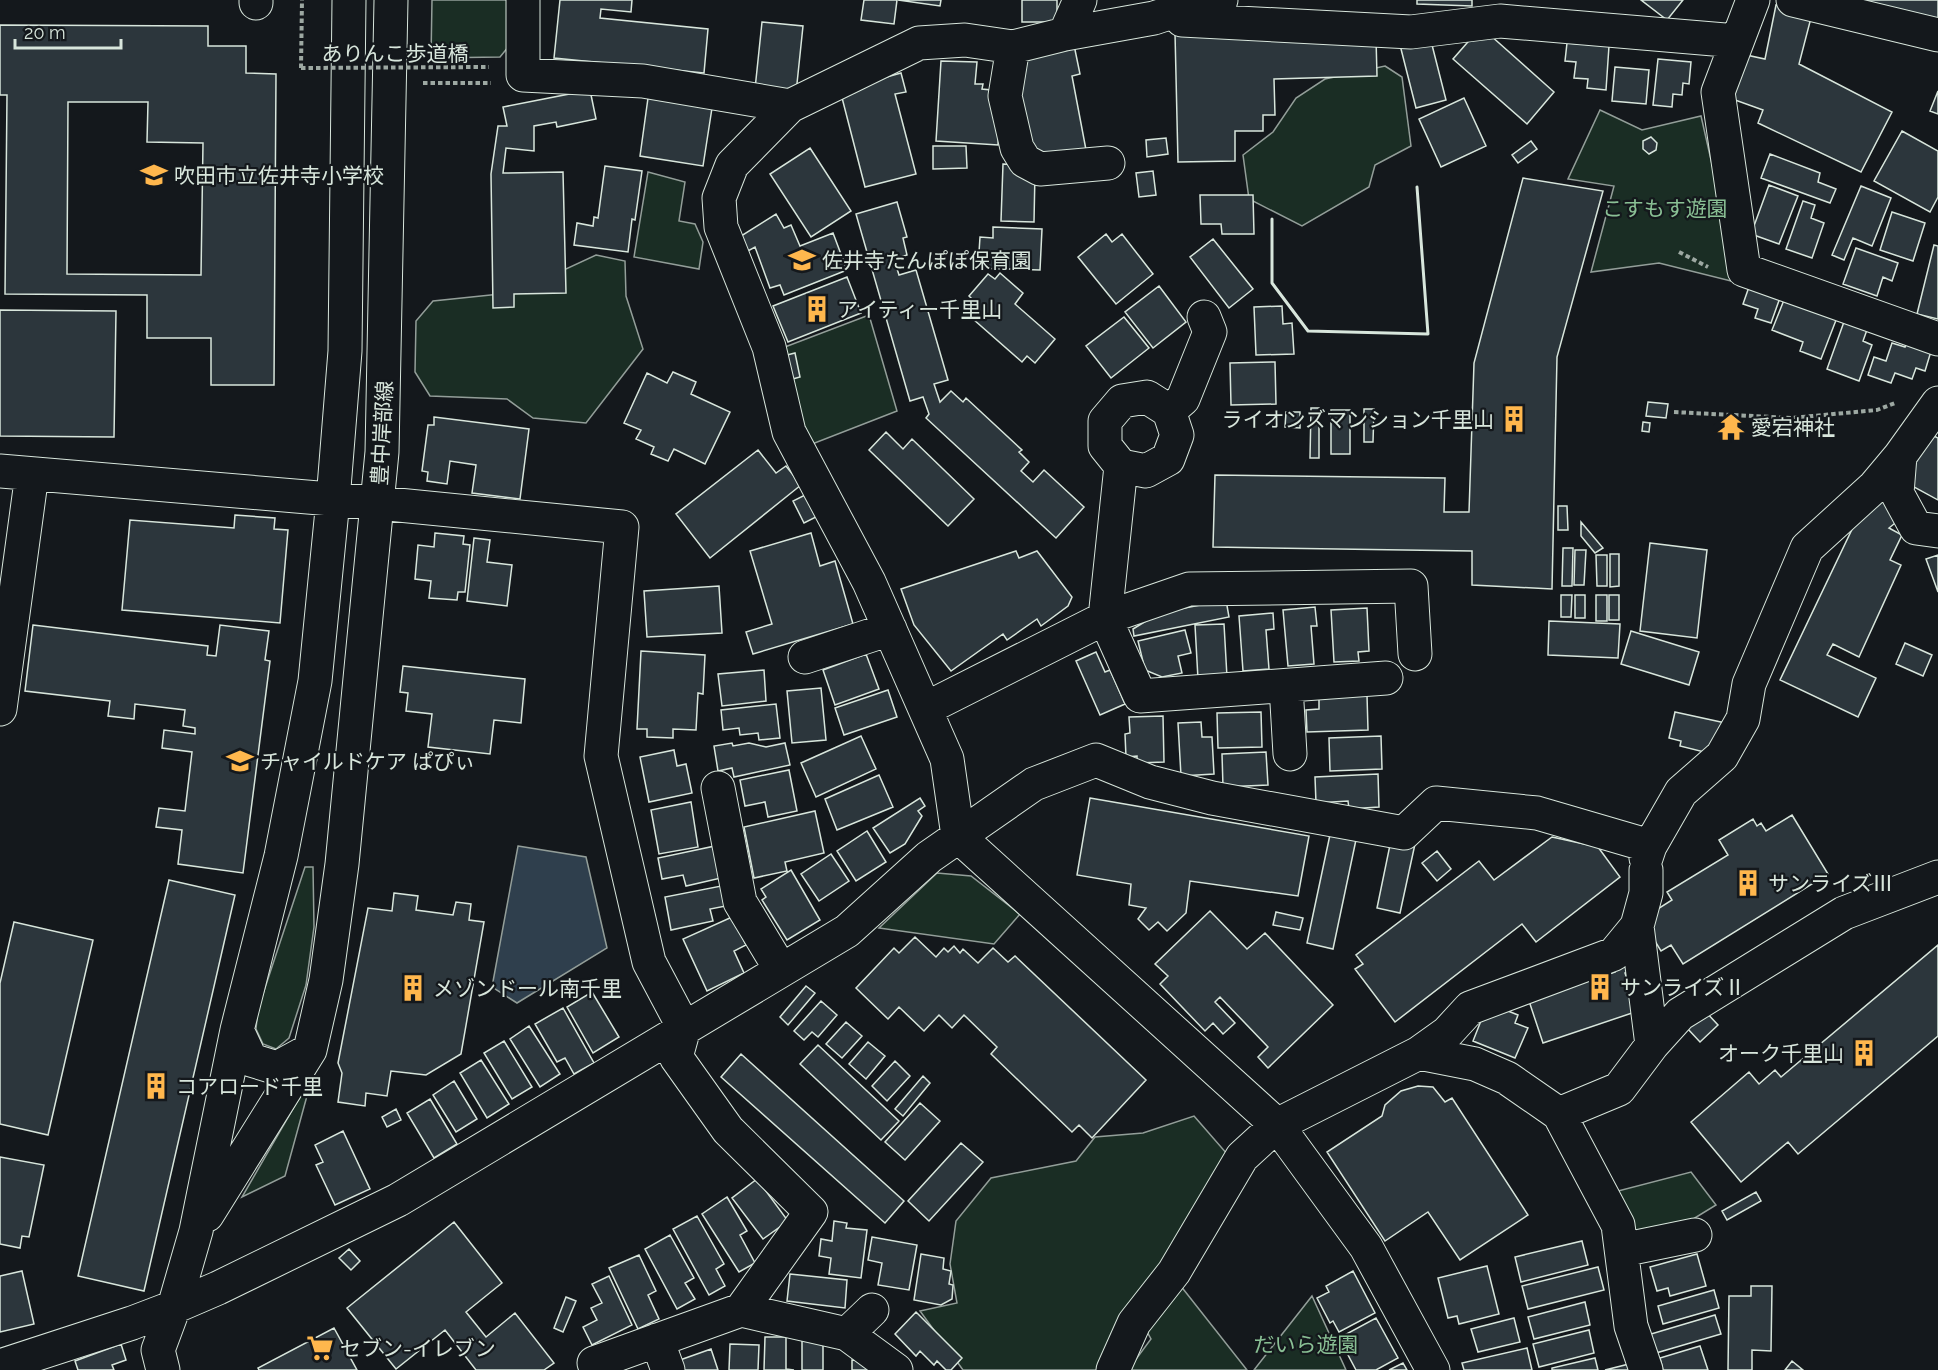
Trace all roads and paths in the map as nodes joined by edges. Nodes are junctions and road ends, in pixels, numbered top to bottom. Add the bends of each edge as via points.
1 (302, 0) edge
2 (349, 0) edge
3 (391, 0) edge
4 (523, 0) edge
5 (1080, 0) edge
6 (1221, 0) edge
7 (1753, 0) edge
8 (1793, 0) edge
9 (1154, 18) junction
10 (1065, 34) junction
11 (1938, 35) edge
12 (1737, 41) junction
13 (1013, 47) junction
14 (489, 67) dead end
15 (423, 83) dead end
16 (490, 84) dead end
17 (790, 106) junction
18 (1108, 163) dead end
19 (1204, 317) dead end
20 (1938, 339) edge
21 (1896, 402) dead end
22 (1938, 403) edge
23 (1170, 411) junction
24 (1674, 412) dead end
25 (1900, 456) junction
26 (1121, 466) junction
27 (0, 471) edge
28 (32, 474) junction
29 (333, 500) junction
30 (378, 503) junction
31 (1938, 531) edge
32 (1105, 618) junction
33 (890, 629) junction
34 (1415, 654) dead end
35 (805, 657) dead end
36 (1386, 678) dead end
37 (1287, 686) junction
38 (0, 709) edge
39 (925, 709) junction
40 (1290, 754) dead end
41 (718, 789) dead end
42 (957, 836) junction
43 (1647, 858) junction
44 (1938, 877) edge
45 (1637, 926) junction
46 (781, 970) junction
47 (684, 1028) junction
48 (237, 1030) junction
49 (1652, 1045) junction
50 (310, 1050) junction
51 (1419, 1053) junction
52 (1559, 1114) junction
53 (1277, 1125) junction
54 (196, 1232) junction
55 (1695, 1235) dead end
56 (1622, 1250) junction
57 (174, 1307) junction
58 (741, 1310) junction
59 (872, 1311) dead end
60 (847, 1335) junction
61 (657, 1340) junction
62 (594, 1363) dead end
63 (0, 1366) edge
64 (163, 1370) edge
65 (668, 1370) edge
66 (896, 1370) edge
67 (1113, 1370) edge
68 (1433, 1370) edge
69 (1646, 1370) edge

1 - 14 path, ありんこ歩道橋, bridge via 301,68
2 - 29 street, 豊中岸部線 via 345,351
3 - 30 street, 豊中岸部線 via 386,352
4 - 17 street via 523,75 643,81
5 - 10 street
6 - 9 street
7 - 12 street
8 - 11 street
9 - 10 street
9 - 12 street via 1411,32 1500,21
10 - 13 street
12 - 20 street via 1718,92 1744,270
13 - 17 street via 965,40 919,43
13 - 18 street via 1005,96 1017,148 1025,161 1040,170
15 - 16 path
17 - 33 street via 732,165 719,198 721,227 769,347 789,432
19 - 23 street via 1210,332 1183,399
21 - 24 path via 1877,410 1791,418
22 - 25 street
23 - 26 street via 1177,435 1168,459 1146,471
23 - 26 street via 1147,397 1122,401 1105,421 1105,446
25 - 31 street via 1897,493 1916,528
25 - 43 street via 1874,487 1807,548 1749,684 1743,719 1722,756 1681,792
26 - 32 street
27 - 28 street
28 - 29 street
28 - 38 street
29 - 30 street
29 - 48 street, 豊中岸部線 via 315,681 281,856
30 - 47 street via 622,527 601,756 650,962
30 - 50 street, 豊中岸部線 via 342,864 326,980
32 - 34 street via 1189,589 1411,586
32 - 37 street via 1140,696
32 - 39 street
33 - 35 street
33 - 39 street
36 - 37 street
37 - 40 street
39 - 42 street via 947,759
41 - 46 street via 740,902
42 - 43 street via 1034,784 1096,760 1150,782 1212,798 1404,833 1436,803 1536,813
42 - 46 street via 847,931
42 - 53 street
43 - 45 street via 1646,892
44 - 49 street via 1844,913 1680,1014
45 - 49 street
45 - 51 street via 1614,954 1470,1008 1447,1034
46 - 47 street
47 - 57 street via 398,1200
47 - 58 street via 676,1057 728,1130 811,1212
48 - 50 street via 251,1060 278,1068
48 - 54 street, 豊中岸部線
49 - 52 street via 1619,1089
50 - 54 street, 豊中岸部線
51 - 52 street via 1475,1064 1507,1078
51 - 53 street
52 - 56 street via 1618,1225
53 - 67 street via 1242,1157 1174,1272 1134,1323
53 - 68 street via 1366,1247
54 - 57 street
55 - 56 street
56 - 69 street via 1631,1326
57 - 63 street
57 - 64 street via 158,1350
58 - 60 street
58 - 61 street
59 - 60 street
60 - 66 street
61 - 62 street
61 - 65 street

